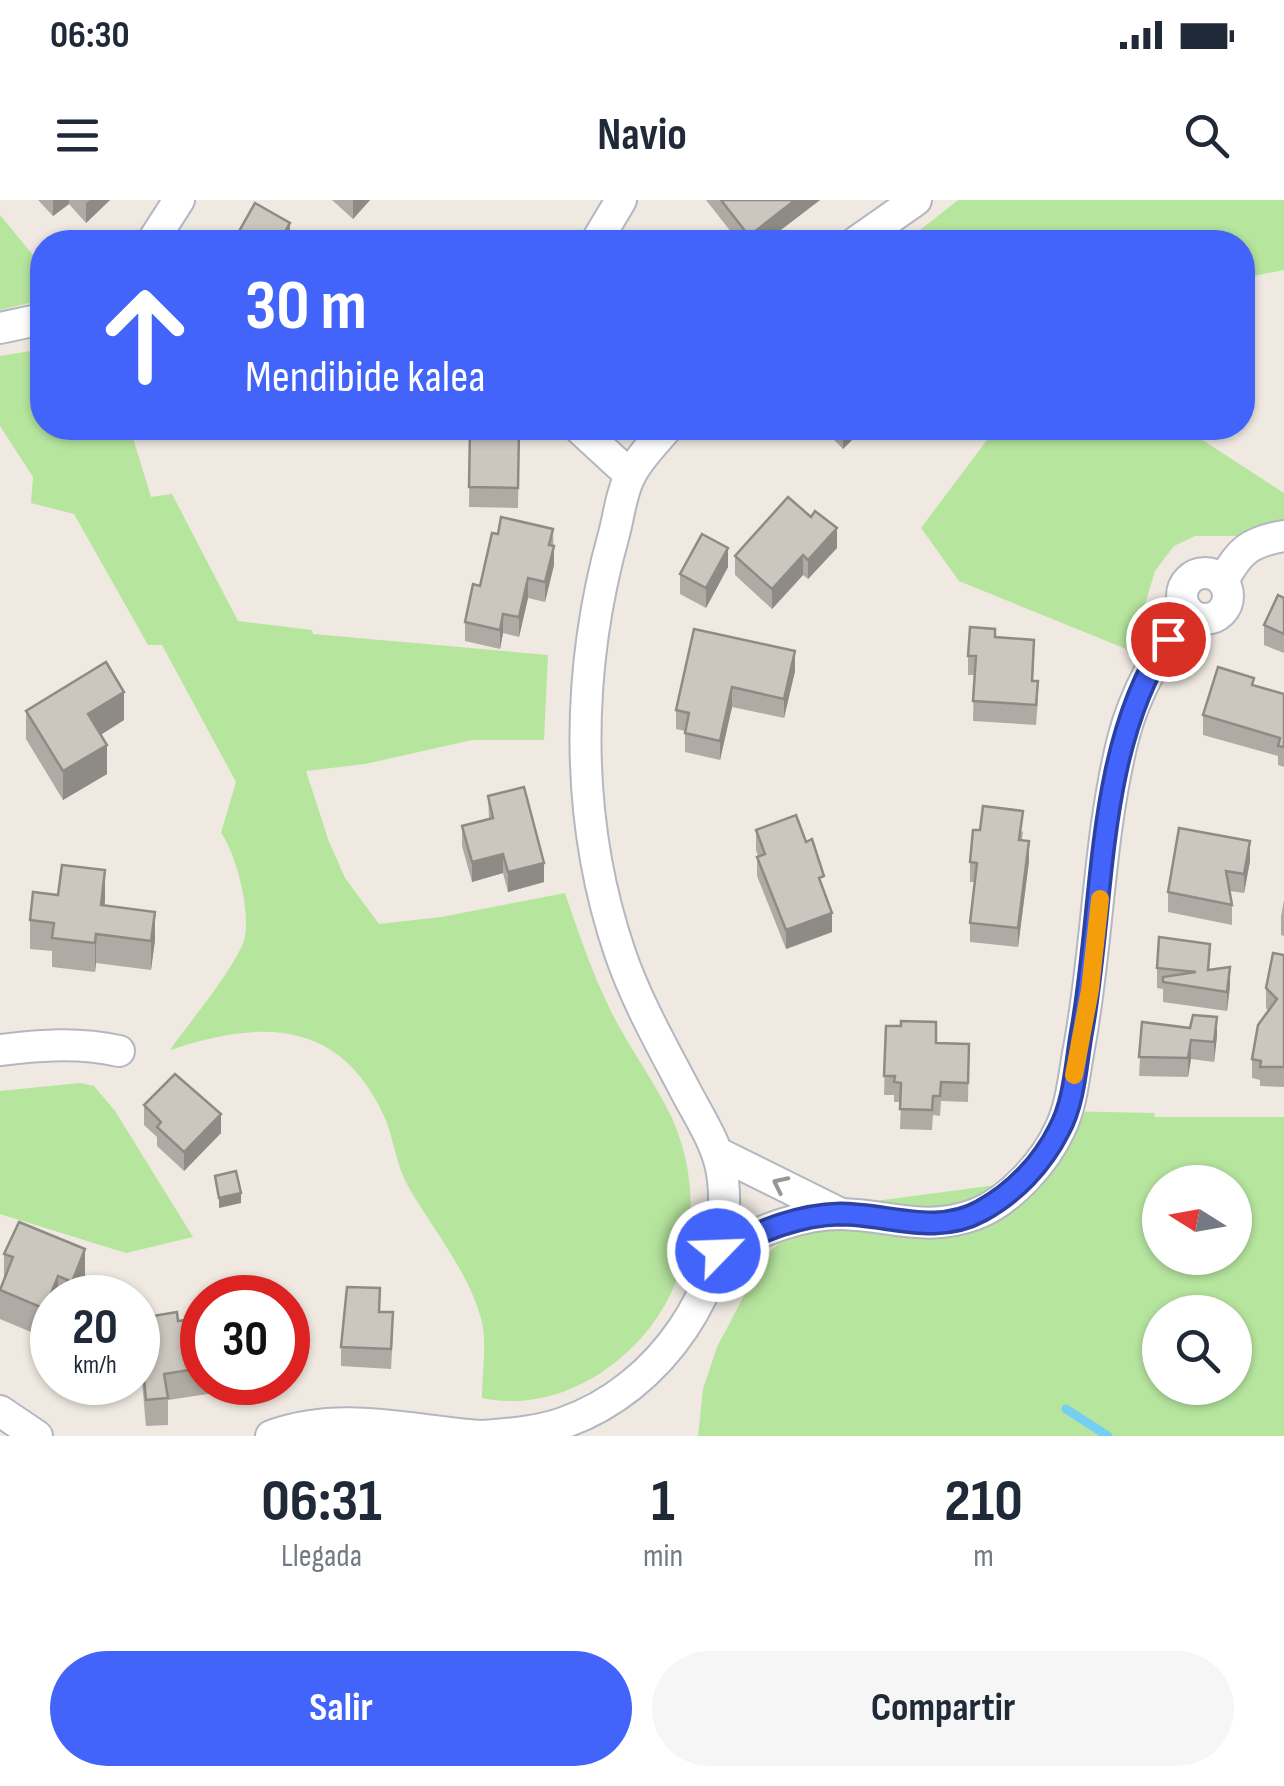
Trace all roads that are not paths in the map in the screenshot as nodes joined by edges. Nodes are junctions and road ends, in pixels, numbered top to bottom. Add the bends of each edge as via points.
1 (179, 200) edge
2 (621, 200) edge
3 (916, 200) edge
4 (160, 230) edge
5 (603, 230) edge
6 (873, 230) edge
7 (30, 322) edge
8 (0, 328) edge
9 (592, 440) edge
10 (658, 440) edge
11 (630, 475) junction
12 (1284, 536) edge
13 (0, 1050) edge
14 (118, 1051) dead end
15 (718, 1154) junction
16 (841, 1214) junction
17 (718, 1251) junction
18 (0, 1411) edge
19 (37, 1436) edge
20 (272, 1436) edge
21 (481, 1436) edge

1 - 4 street
2 - 5 street
3 - 6 street
7 - 8 street
9 - 11 street
10 - 11 street
11 - 15 street via 598,590 584,713 591,835 620,954
12 - 16 street via 1236,555 1223,582 1209,573 1194,576 1184,588 1187,610 1149,668 1123,738 1090,990 1061,1128 1038,1164 978,1213 930,1224
13 - 14 street via 54,1044
16 -> 15 street
15 - 17 street
16 - 17 street via 786,1221
17 - 21 street via 692,1314 639,1378 564,1422
18 - 19 street
20 - 21 street via 326,1423 375,1422

